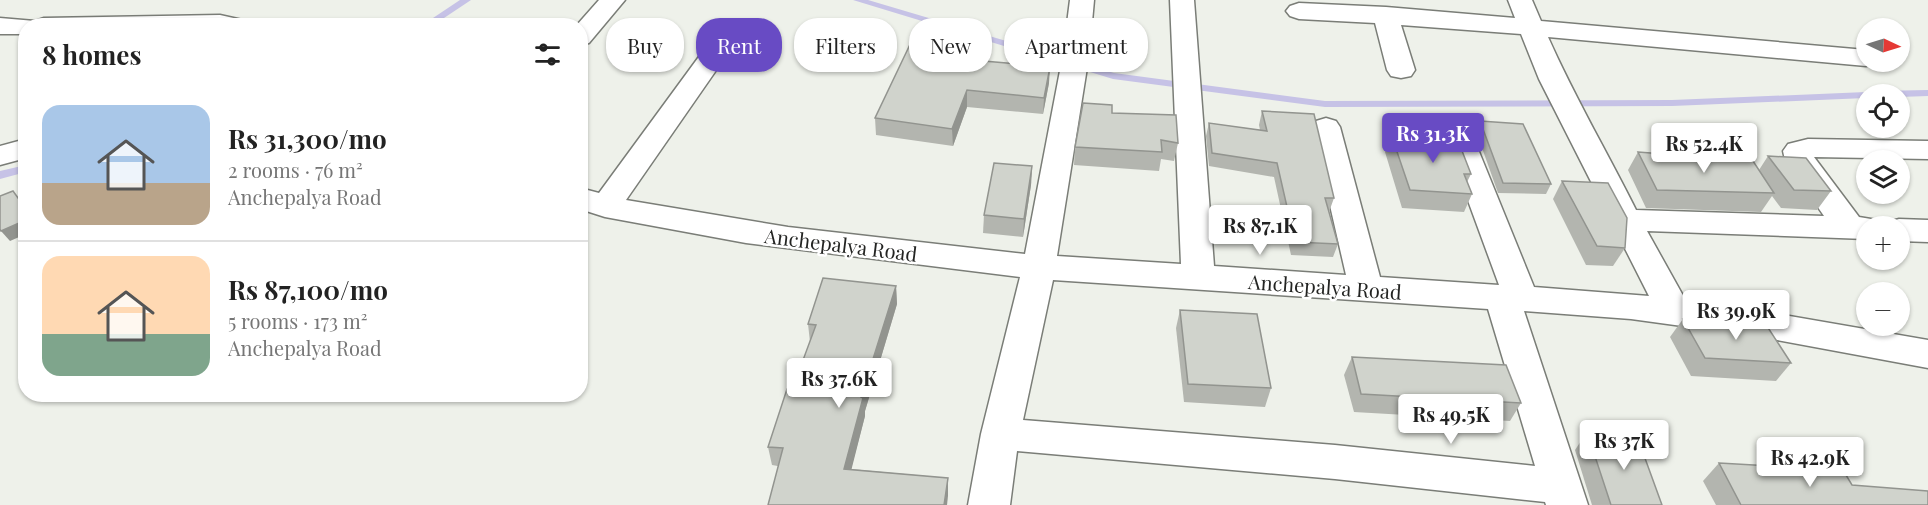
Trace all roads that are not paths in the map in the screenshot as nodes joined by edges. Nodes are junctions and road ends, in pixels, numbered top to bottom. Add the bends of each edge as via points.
1 (240, 0) edge
2 (613, 0) edge
3 (1082, 0) edge
4 (1182, 0) edge
5 (1520, 0) edge
6 (1299, 11) dead end
7 (1386, 15) junction
8 (232, 18) edge
9 (0, 26) edge
10 (18, 26) edge
11 (588, 28) edge
12 (1530, 28) junction
13 (1856, 57) edge
14 (1401, 70) dead end
15 (698, 72) edge
16 (1326, 127) dead end
17 (1455, 127) dead end
18 (18, 150) edge
19 (1928, 150) edge
20 (0, 156) edge
21 (593, 203) edge
22 (1625, 220) junction
23 (1856, 226) edge
24 (1856, 228) edge
25 (1910, 230) edge
26 (1928, 231) edge
27 (1039, 267) junction
28 (1198, 278) junction
29 (1366, 289) junction
30 (1512, 298) junction
31 (1675, 312) junction
32 (1928, 354) edge
33 (1000, 434) junction
34 (1564, 495) edge
35 (989, 505) edge

1 - 8 street
2 - 11 street
3 - 27 street
4 - 28 street
5 - 12 street
6 - 7 street
7 - 12 street
7 - 14 street
9 - 10 street
12 - 13 street
12 - 22 street
15 - 21 street
16 - 29 street
17 - 30 street
18 - 20 street
19 - 23 street via 1798,151 1800,160
21 - 27 street, Anchepalya Road via 757,234
22 - 24 street
22 - 31 street
25 - 26 street
27 - 28 street, Anchepalya Road
27 - 33 street
28 - 29 street, Anchepalya Road
29 - 30 street, Anchepalya Road
30 - 31 street, Anchepalya Road
30 - 34 street
31 - 32 street, Anchepalya Road via 1755,322
33 - 34 street via 1335,462
33 - 35 street

